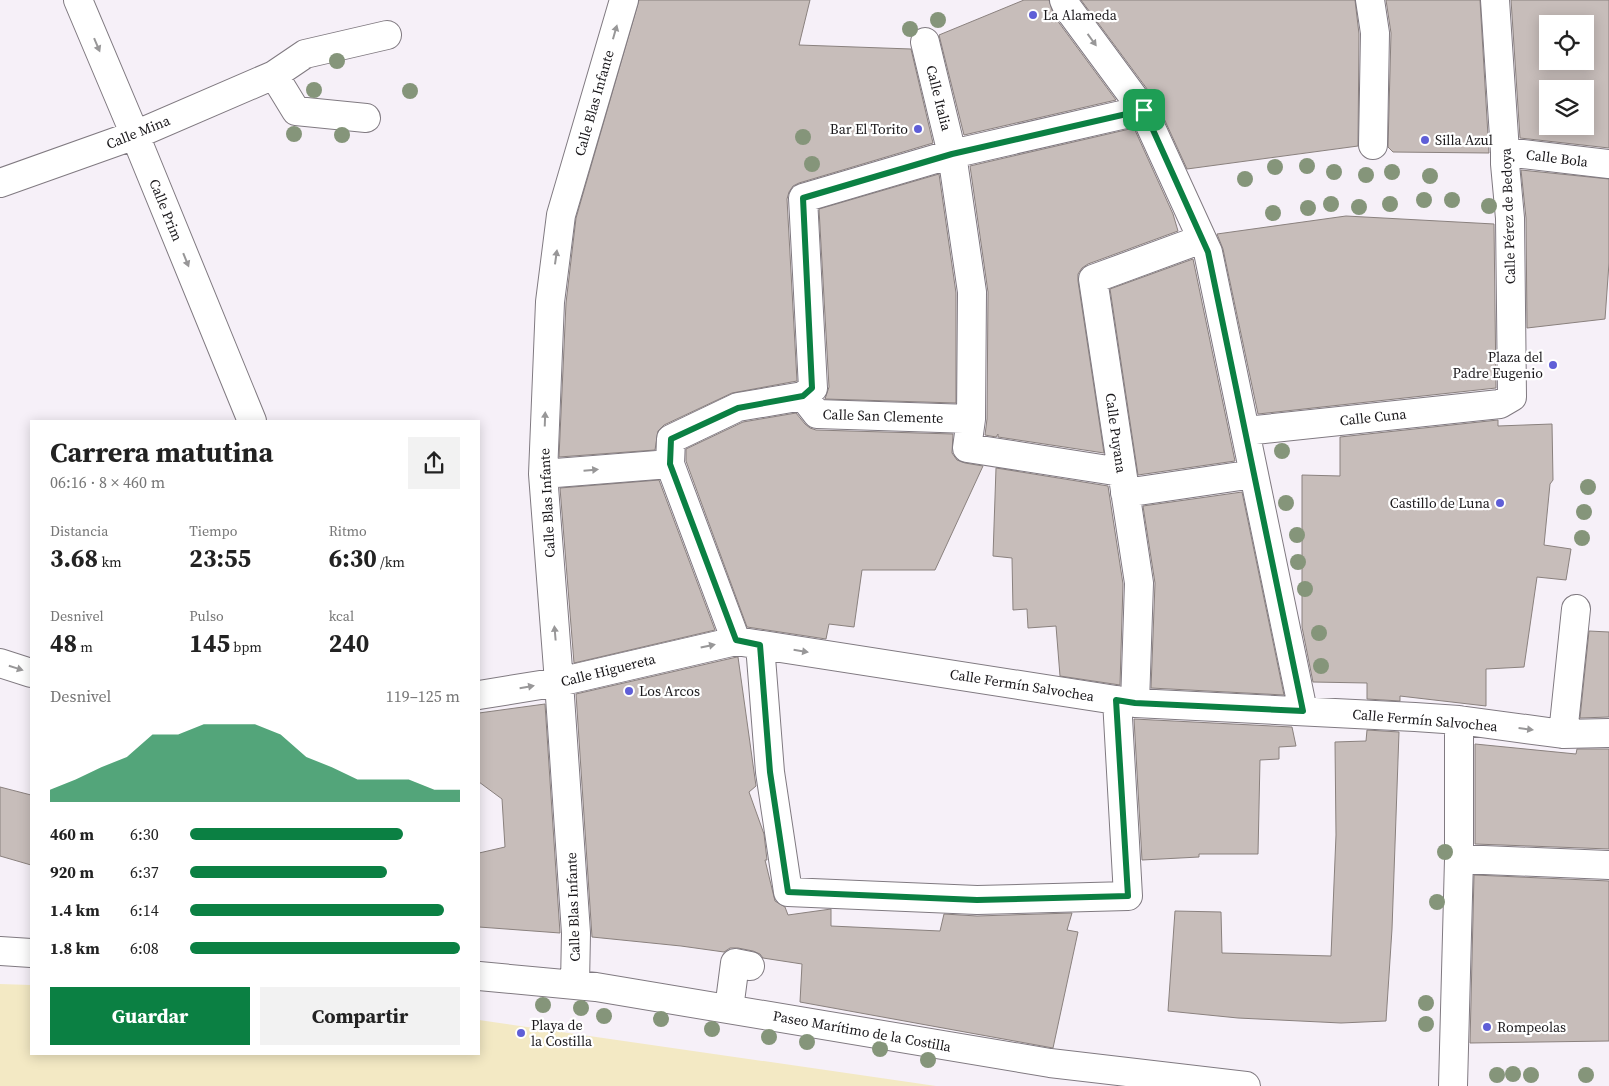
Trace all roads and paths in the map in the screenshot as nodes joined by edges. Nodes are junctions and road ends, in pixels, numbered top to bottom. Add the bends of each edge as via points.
1 (78, 0) edge
2 (624, 0) edge
3 (1064, 0) edge
4 (1370, 0) edge
5 (1495, 0) edge
6 (387, 35) dead end
7 (925, 42) dead end
8 (274, 75) junction
9 (1144, 110) junction
10 (366, 118) dead end
11 (135, 135) junction
12 (1373, 145) dead end
13 (1505, 152) junction
14 (952, 154) junction
15 (1609, 164) edge
16 (0, 183) edge
17 (1202, 239) junction
18 (808, 392) junction
19 (1500, 404) joint
20 (971, 419) junction
21 (252, 420) edge
22 (1246, 431) junction
23 (670, 464) junction
24 (543, 474) junction
25 (1254, 474) junction
26 (1123, 483) junction
27 (1576, 609) dead end
28 (748, 643) junction
29 (0, 663) edge
30 (30, 673) edge
31 (559, 682) junction
32 (480, 695) edge
33 (1126, 702) junction
34 (1303, 711) junction
35 (1459, 720) junction
36 (1609, 732) edge
37 (1563, 734) junction
38 (1458, 858) junction
39 (1609, 865) edge
40 (0, 950) edge
41 (30, 952) edge
42 (750, 966) dead end
43 (480, 976) edge
44 (575, 984) junction
45 (730, 1009) junction
46 (1246, 1086) edge
47 (1453, 1086) edge

1 -> 11 street, Calle Prim
24 -> 2 street, Calle Blas Infante via 550,302 561,215
3 -> 9 street
4 - 12 street via 1375,33
5 - 13 street, Calle Pérez de Bedoya
6 - 8 street, Calle Mina via 305,54
7 - 14 street, Calle Italia
8 - 10 street via 296,111
8 - 11 street, Calle Mina
9 - 14 street
9 - 17 street
11 - 16 street, Calle Mina
11 -> 21 street, Calle Prim
13 - 15 street, Calle Bola
13 - 19 street, Calle Pérez de Bedoya via 1510,218 1512,397
14 - 18 street via 803,198
14 - 20 street, Calle Italia via 972,292
17 - 22 street via 1208,252
17 - 26 street, Calle Puyana via 1093,279
18 - 20 street, Calle San Clemente via 817,414
18 - 23 street via 738,408 671,439
19 - 22 street, Calle Cuna
20 - 26 street, Calle Italia via 967,448
22 - 25 street
24 -> 23 street
23 - 28 street
31 -> 24 street, Calle Blas Infante
25 - 26 street
25 - 34 street
26 - 33 street, Calle Puyana via 1139,583
27 - 37 street
31 -> 28 street, Calle Higuereta
28 -> 33 street, Calle Fermín Salvochea
28 - 33 street, Calle Puyana via 788,892 977,900 1128,896
29 -> 30 street
32 -> 31 street, Calle Higuereta
31 - 44 street, Calle Blas Infante via 576,933
33 - 34 street, Calle Fermín Salvochea
34 - 35 street, Calle Fermín Salvochea
35 -> 37 street, Calle Fermín Salvochea
35 - 38 street
36 - 37 street, Calle Fermín Salvochea
38 - 39 street
38 - 47 street
40 - 41 street
42 - 45 street via 735,963
43 - 44 street, Paseo Marítimo de la Costilla
44 - 45 street, Paseo Marítimo de la Costilla
45 - 46 street, Paseo Marítimo de la Costilla via 1050,1063

